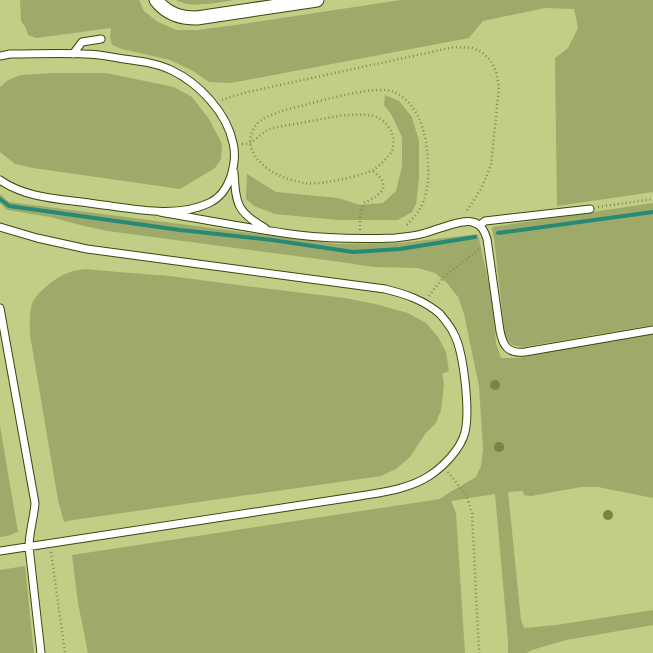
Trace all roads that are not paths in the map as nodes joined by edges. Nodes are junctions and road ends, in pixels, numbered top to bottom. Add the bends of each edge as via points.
1 (156, 0) edge
2 (317, 0) edge
3 (101, 39) dead end
4 (73, 54) junction
5 (0, 56) edge
6 (234, 167) junction
7 (0, 180) edge
8 (590, 209) road end
9 (160, 212) junction
10 (480, 225) junction
11 (0, 227) edge
12 (268, 230) junction
13 (0, 308) edge
14 (653, 330) edge
15 (29, 547) junction
16 (0, 551) edge
17 (41, 653) edge

1 - 2 street via 170,13 197,18
3 - 4 lane via 82,42
4 - 5 lane
4 - 6 lane via 155,64 170,69 193,83 209,98 224,120 234,145
6 - 9 lane via 224,190 209,203 184,210
6 - 12 lane via 235,194 240,208 246,216
7 - 9 lane via 34,195
8 - 10 lane via 485,221
9 - 12 lane
10 - 12 lane via 470,221 403,237 299,235
10 - 14 lane via 488,243 502,340 511,351 525,352
11 - 15 lane via 88,249 385,289 416,299 440,314 454,333 459,347 467,407 465,432 454,453 443,466 411,485 389,491
13 - 15 lane via 35,503
15 - 16 lane
15 - 17 lane

